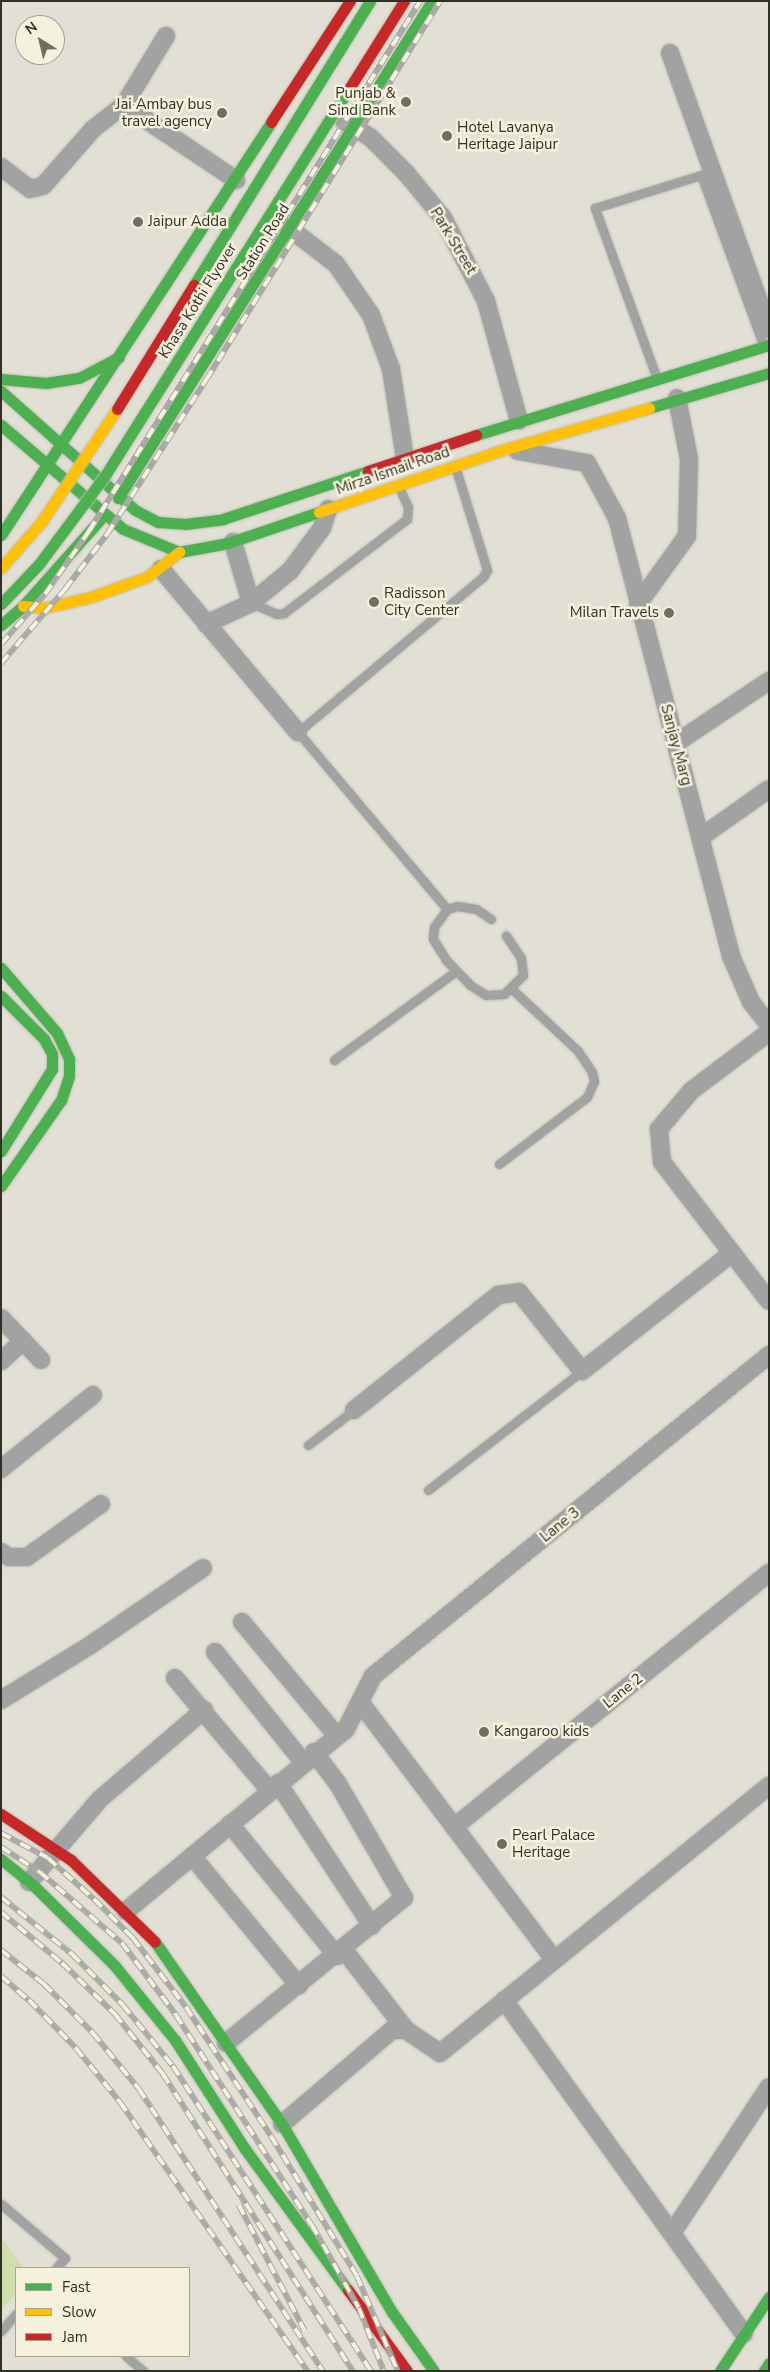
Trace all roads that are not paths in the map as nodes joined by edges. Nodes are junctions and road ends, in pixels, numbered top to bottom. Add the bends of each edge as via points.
1 (350, 1) edge
2 (370, 1) edge
3 (404, 1) edge
4 (432, 1) edge
5 (166, 36) dead end
6 (670, 53) dead end
7 (294, 90) junction
8 (124, 105) junction
9 (353, 127) junction
10 (1, 167) edge
11 (236, 180) junction
12 (290, 228) junction
13 (769, 329) edge
14 (766, 345) edge
15 (121, 356) junction
16 (769, 373) edge
17 (1, 379) edge
18 (656, 379) junction
19 (1, 391) edge
20 (677, 398) junction
21 (519, 421) junction
22 (1, 425) edge
23 (61, 447) junction
24 (502, 450) junction
25 (405, 458) junction
26 (455, 466) junction
27 (48, 468) junction
28 (398, 485) junction
29 (118, 498) junction
30 (328, 509) junction
31 (105, 514) junction
32 (1, 535) edge
33 (232, 542) junction
34 (179, 552) junction
35 (1, 568) edge
36 (161, 569) junction
37 (250, 602) junction
38 (1, 604) edge
39 (638, 604) junction
40 (24, 606) junction
41 (206, 624) junction
42 (1, 625) edge
43 (769, 681) edge
44 (298, 732) junction
45 (676, 743) junction
46 (769, 789) edge
47 (701, 837) junction
48 (447, 909) junction
49 (491, 919) dead end
50 (506, 936) dead end
51 (1, 968) edge
52 (456, 971) junction
53 (512, 988) junction
54 (1, 996) edge
55 (769, 1024) edge
56 (769, 1032) edge
57 (334, 1060) dead end
58 (1, 1151) edge
59 (499, 1164) dead end
60 (2, 1185) edge
61 (732, 1253) junction
62 (769, 1301) edge
63 (1, 1318) edge
64 (24, 1341) junction
65 (769, 1355) edge
66 (1, 1360) edge
67 (41, 1360) dead end
68 (582, 1371) junction
69 (93, 1396) dead end
70 (354, 1410) joint
71 (308, 1446) dead end
72 (1, 1469) edge
73 (428, 1490) dead end
74 (101, 1504) dead end
75 (1, 1552) edge
76 (203, 1568) dead end
77 (769, 1573) edge
78 (242, 1622) dead end
79 (215, 1652) dead end
80 (176, 1678) dead end
81 (1, 1700) edge
82 (360, 1702) junction
83 (204, 1710) junction
84 (337, 1736) junction
85 (308, 1757) junction
86 (274, 1787) junction
87 (767, 1792) edge
88 (1, 1814) edge
89 (230, 1824) junction
90 (454, 1827) junction
91 (57, 1850) junction
92 (192, 1856) junction
93 (1, 1859) edge
94 (30, 1882) junction
95 (126, 1911) junction
96 (372, 1926) junction
97 (341, 1953) junction
98 (554, 1960) junction
99 (299, 1986) junction
100 (504, 2000) junction
101 (406, 2030) junction
102 (226, 2043) junction
103 (769, 2087) edge
104 (282, 2124) junction
105 (1, 2204) edge
106 (672, 2233) junction
107 (57, 2267) edge
108 (769, 2297) edge
109 (15, 2315) edge
110 (1, 2331) edge
111 (744, 2334) junction
112 (127, 2357) edge
113 (769, 2363) edge
114 (143, 2371) edge
115 (407, 2371) edge
116 (434, 2371) edge
117 (720, 2371) edge
118 (764, 2371) edge

1 - 7 main road
2 - 35 main road, Khasa Kothi Flyover, bridge via 105,429 42,521
3 - 38 main road, Khasa Kothi Flyover, bridge via 106,474 39,564
4 - 9 main road, Station Road
5 - 8 street
6 - 13 street
7 - 9 street, Park Street
7 - 11 main road
8 - 10 street via 93,129 43,186 30,189
8 - 11 street
9 - 12 main road, Station Road
9 - 21 street, Park Street via 370,137 406,173 443,218 459,246 486,301
11 - 15 main road
12 - 25 street via 336,264 371,316 391,369
12 - 29 main road, Station Road
14 - 18 main road, Mirza Ismail Road
14 - 18 lane via 701,175 595,208
15 - 17 main road via 79,378 46,383
15 - 23 main road
16 - 20 main road, Mirza Ismail Road
18 - 21 main road, Mirza Ismail Road
19 - 23 main road, Mirza Ismail Road
20 - 24 main road, Mirza Ismail Road
20 - 39 street via 690,459 687,536
21 - 25 main road, Mirza Ismail Road
22 - 27 main road
23 - 27 main road
23 - 29 main road, Mirza Ismail Road
24 - 26 main road, Mirza Ismail Road
24 - 39 street, Sanjay Marg via 587,463 617,518
25 - 29 main road, Mirza Ismail Road via 223,519 186,524 158,522
26 - 28 main road, Mirza Ismail Road
26 - 44 lane via 487,570 483,577
27 - 31 main road
27 - 32 main road
28 - 30 main road, Mirza Ismail Road
28 - 37 lane via 408,507 408,519 284,613 277,614
30 - 33 main road, Mirza Ismail Road
30 - 37 street via 322,528 290,571
31 - 34 main road via 123,529
31 - 40 main road
33 - 34 main road, Mirza Ismail Road
33 - 37 street
34 - 36 main road
36 - 40 main road via 91,597 44,608
36 - 41 street
37 - 41 street
39 - 45 street, Sanjay Marg
40 - 42 main road
41 - 44 street
43 - 45 street
44 - 48 lane
45 - 47 street, Sanjay Marg
46 - 47 street
47 - 55 street, Sanjay Marg via 731,956 751,1002
48 - 49 lane via 466,906
48 - 52 lane via 434,927 434,939
50 - 53 lane via 524,968 523,975
51 - 60 main road via 57,1033 69,1059 69,1076 61,1100
52 - 53 lane via 486,995 504,994
52 - 57 lane
53 - 59 lane via 578,1051 594,1081 587,1097
54 - 58 main road via 44,1039 52,1054 52,1069
56 - 61 street via 691,1091 659,1129 662,1162
61 - 62 street
61 - 68 street
63 - 64 street
64 - 66 street
64 - 67 street
65 - 82 street, Lane 3 via 373,1676
68 - 70 street via 519,1292 508,1292 493,1298
68 - 73 lane
69 - 72 street
70 - 71 lane
74 - 75 street via 27,1558 9,1557
76 - 81 street
77 - 90 street, Lane 2
78 - 84 street
79 - 85 street
80 - 83 street
82 - 84 street, Lane 3 via 346,1729
82 - 90 street
83 - 86 street
83 - 91 street via 100,1799
84 - 85 street, Lane 3
85 - 86 street, Lane 3
85 - 96 street via 338,1784 404,1898
86 - 89 street, Lane 3
86 - 96 street
87 - 98 street
88 - 91 main road
89 - 92 street, Lane 3
89 - 97 street
90 - 98 street
91 - 94 street
91 - 95 main road
92 - 95 street, Lane 3
92 - 99 street
93 - 94 main road
94 - 115 main road via 115,1966 175,2040 245,2148
95 - 102 main road via 153,1940
96 - 97 street
97 - 99 street
97 - 101 street
98 - 100 street
99 - 102 street
100 - 101 street via 440,2054
100 - 106 street
101 - 104 street via 392,2030
102 - 104 main road
103 - 106 street
104 - 116 main road via 392,2312
105 - 107 lane via 65,2258
106 - 111 street
108 - 111 main road
109 - 110 lane
111 - 117 main road
112 - 114 lane
113 - 118 main road

